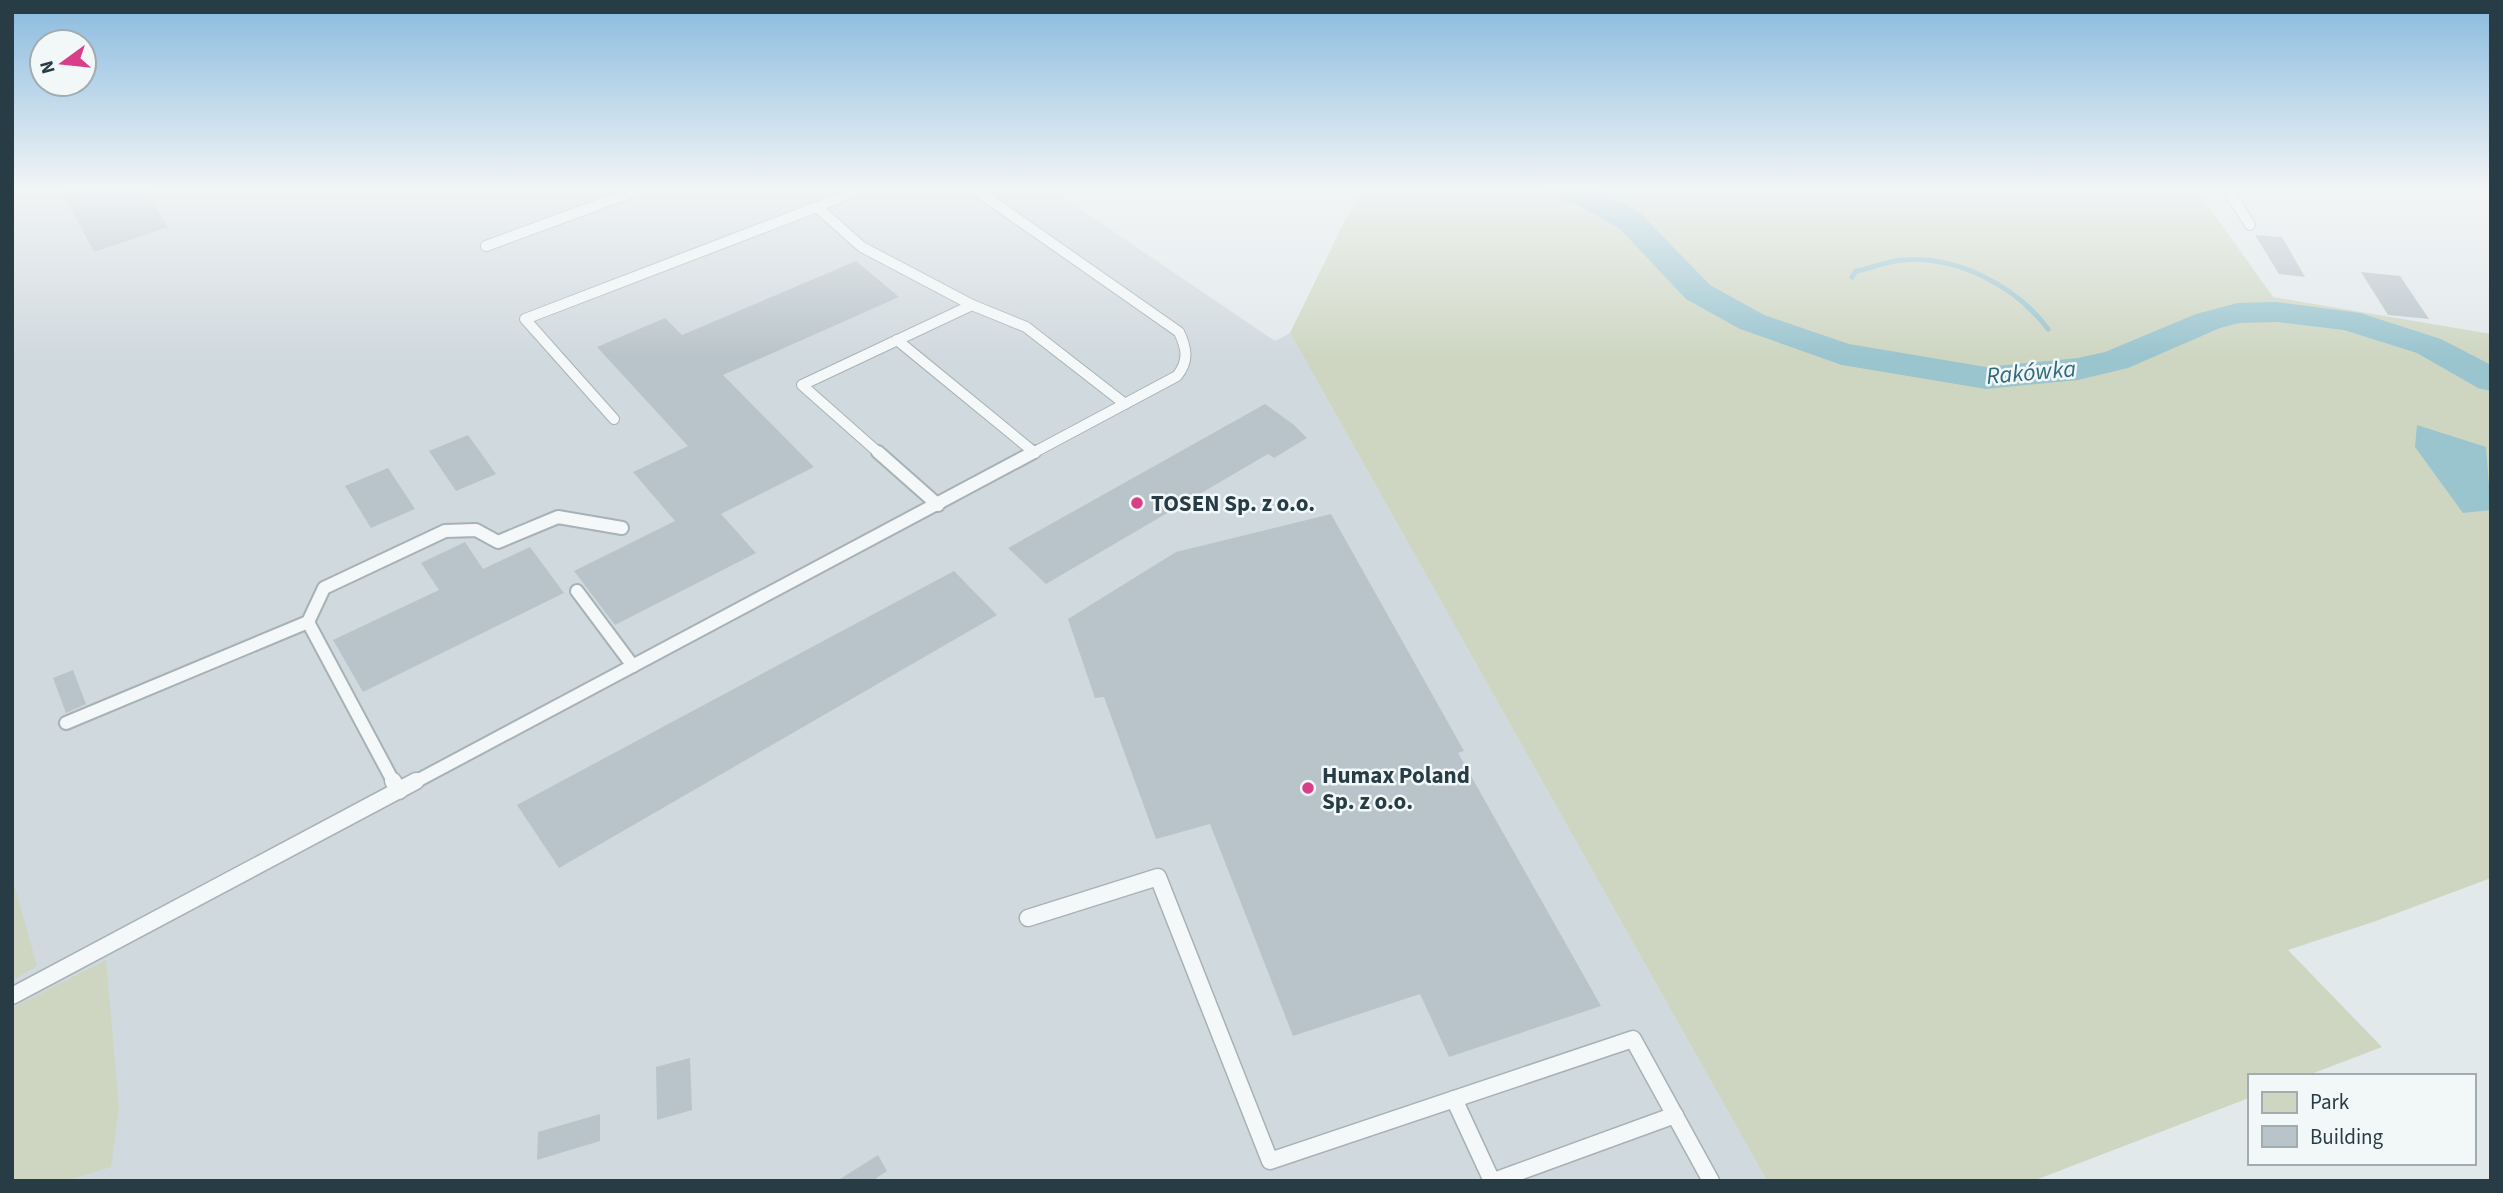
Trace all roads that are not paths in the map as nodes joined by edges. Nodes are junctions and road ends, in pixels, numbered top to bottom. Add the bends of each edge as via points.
1 (716, 246) edge
2 (861, 246) edge
3 (1056, 246) edge
4 (972, 305) junction
5 (897, 340) junction
6 (1125, 404) junction
7 (614, 419) dead end
8 (1035, 453) junction
9 (938, 505) junction
10 (622, 528) dead end
11 (577, 591) dead end
12 (308, 622) junction
13 (633, 666) junction
14 (66, 723) dead end
15 (399, 791) junction
16 (1028, 918) dead end
17 (12, 996) edge
18 (1454, 1099) junction
19 (1675, 1115) junction
20 (1493, 1181) edge
21 (1711, 1181) edge

1 - 7 lane via 525,319
2 - 4 lane
3 - 6 lane via 1179,332 1188,349 1186,366 1177,376
4 - 5 lane
4 - 6 lane via 1026,327
5 - 8 lane
5 - 9 lane via 802,385
6 - 8 lane
8 - 9 lane
9 - 13 lane
10 - 12 lane via 558,517 498,542 477,530 445,531 324,588
11 - 13 lane
12 - 14 lane
12 - 15 lane
13 - 15 lane
15 - 17 lane
16 - 18 lane via 1158,877 1269,1161
18 - 19 lane via 1633,1039
18 - 20 lane
19 - 20 lane
19 - 21 lane

